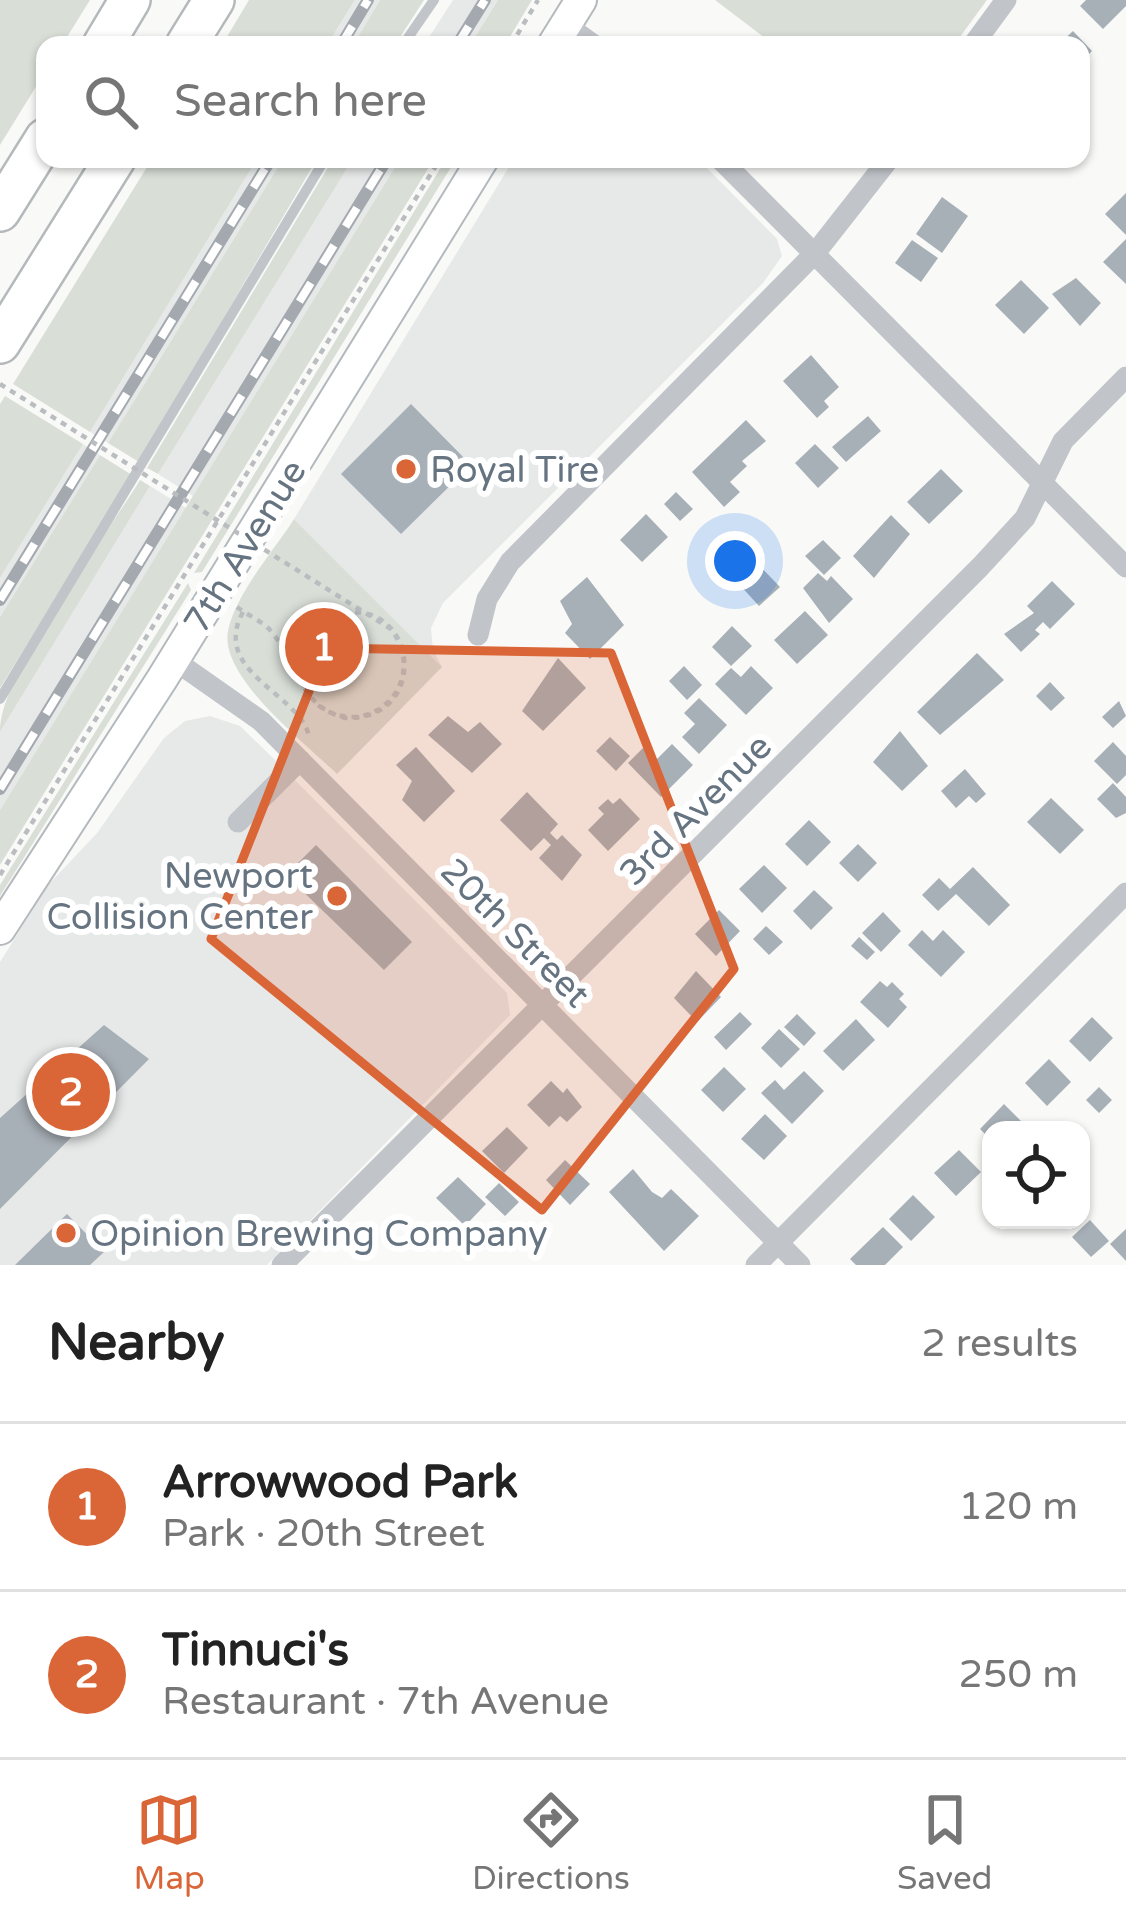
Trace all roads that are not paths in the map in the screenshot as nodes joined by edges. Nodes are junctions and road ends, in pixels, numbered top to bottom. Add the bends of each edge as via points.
1 (130, 0) edge
2 (214, 0) edge
3 (434, 0) edge
4 (1006, 0) edge
5 (108, 36) edge
6 (192, 36) edge
7 (409, 36) edge
8 (980, 36) edge
9 (36, 153) edge
10 (110, 168) edge
11 (320, 168) edge
12 (477, 168) edge
13 (729, 168) edge
14 (883, 168) edge
15 (0, 211) edge
16 (66, 240) junction
17 (815, 253) junction
18 (0, 343) edge
19 (0, 355) edge
20 (1126, 377) edge
21 (1042, 483) junction
22 (1126, 567) edge
23 (478, 635) dead end
24 (174, 660) junction
25 (0, 699) edge
26 (300, 760) junction
27 (238, 823) dead end
28 (1126, 893) edge
29 (0, 929) edge
30 (543, 1007) junction
31 (778, 1243) junction
32 (282, 1265) edge
33 (756, 1265) edge
34 (800, 1265) edge

1 - 5 highway
2 - 6 highway
3 - 7 lane
4 - 8 street
9 - 15 highway
10 - 16 highway
11 - 25 lane
12 - 24 street, 7th Avenue
13 - 17 street
14 - 17 street
16 - 18 highway
16 - 19 highway
17 - 21 street
17 - 23 street via 509,562
20 - 21 street, 3rd Avenue via 1063,441
21 - 22 street
21 - 30 street, 3rd Avenue via 1016,529
24 - 26 street, 20th Street via 248,710
24 - 29 street, 7th Avenue
26 - 27 street
26 - 30 street, 20th Street
28 - 31 street
30 - 31 street, 20th Street
30 - 32 street, 3rd Avenue
31 - 33 street
31 - 34 street, 20th Street

